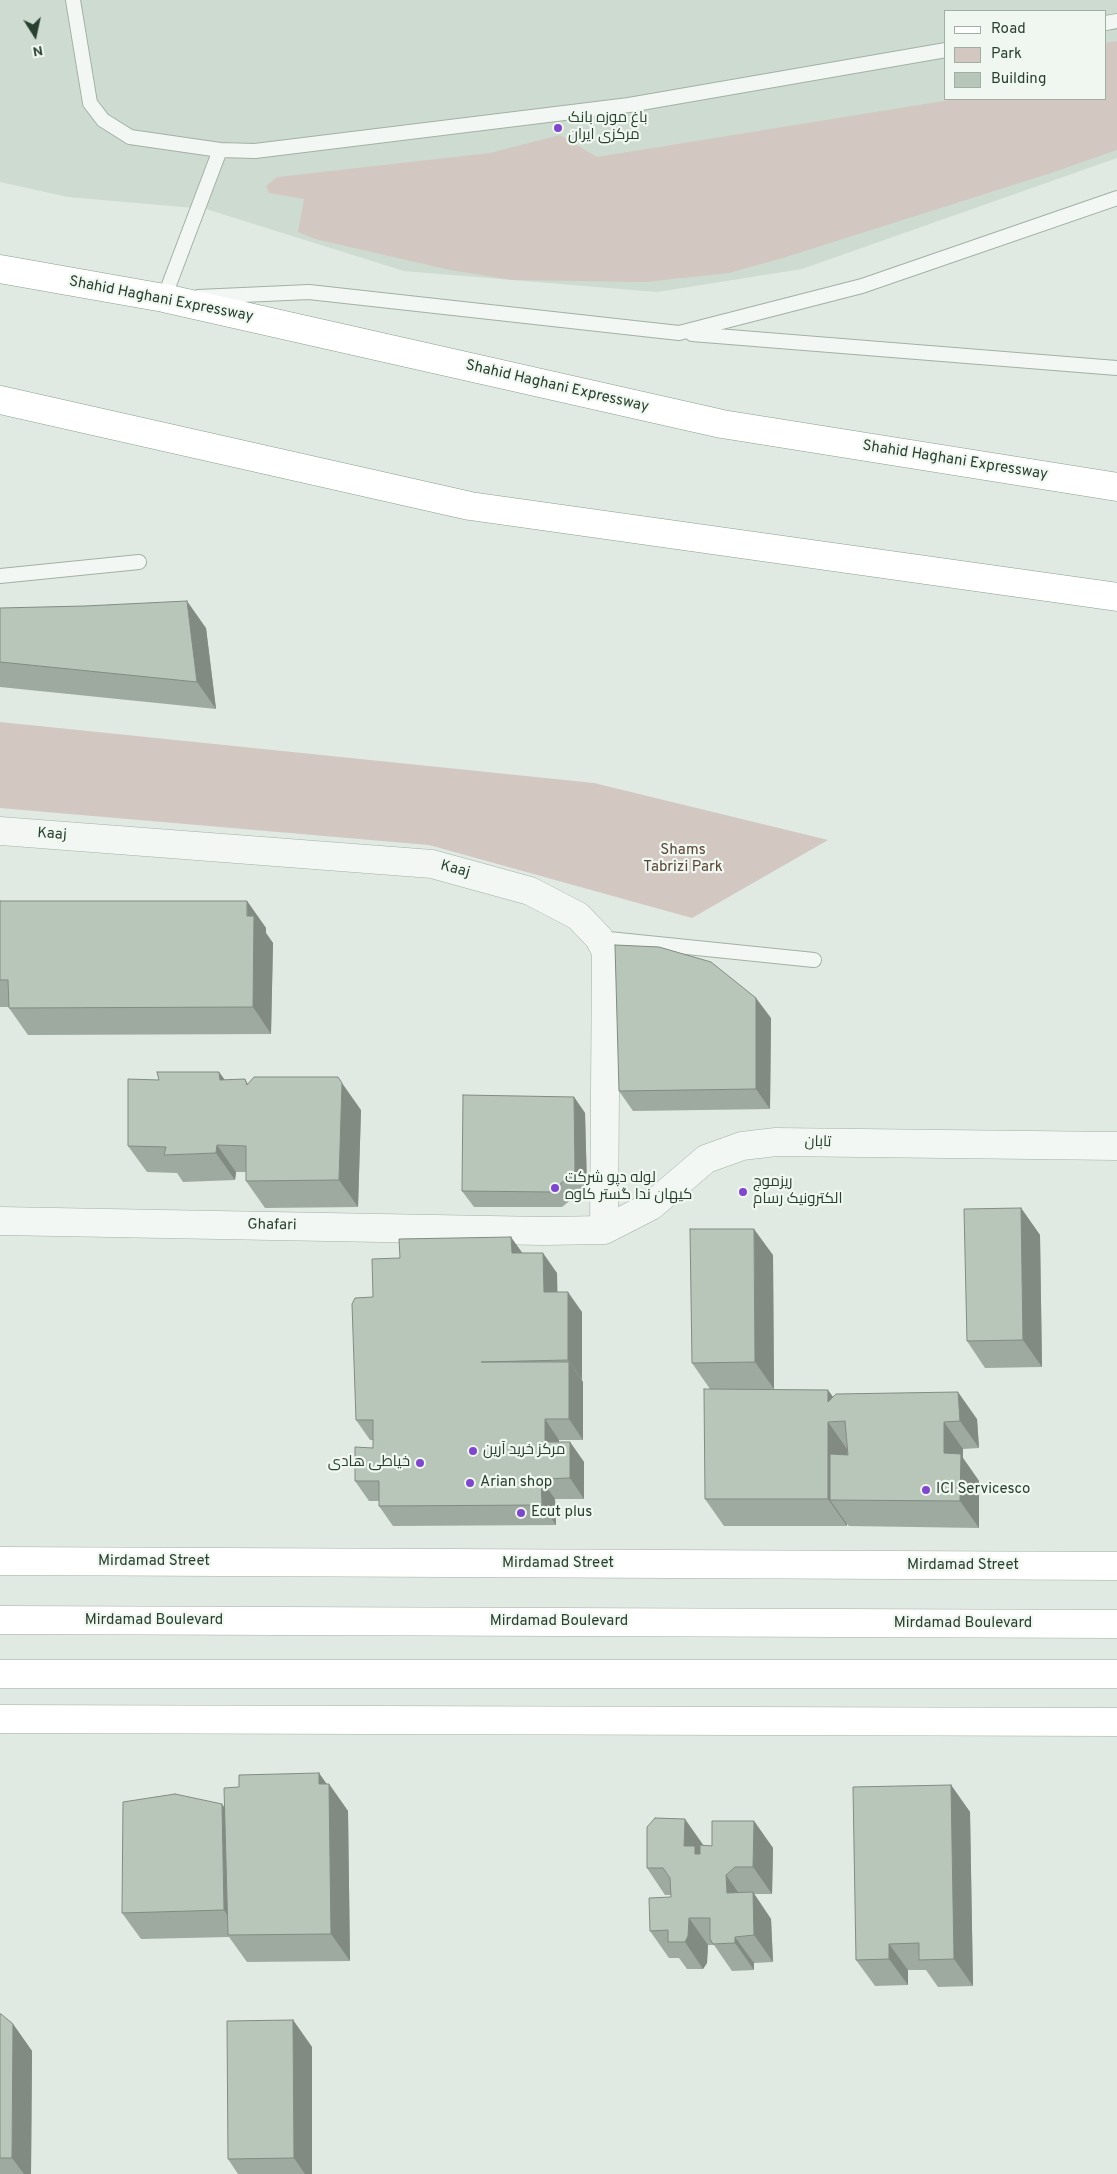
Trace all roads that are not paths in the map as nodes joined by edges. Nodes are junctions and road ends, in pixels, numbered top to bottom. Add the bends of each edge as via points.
1 (73, 0) edge
2 (944, 50) edge
3 (220, 150) junction
4 (1117, 198) edge
5 (0, 269) edge
6 (164, 298) junction
7 (679, 333) junction
8 (1117, 368) edge
9 (0, 400) edge
10 (1117, 487) edge
11 (139, 562) dead end
12 (0, 576) edge
13 (1117, 597) edge
14 (0, 831) edge
15 (599, 938) junction
16 (814, 960) dead end
17 (1117, 1146) edge
18 (0, 1222) edge
19 (604, 1230) junction
20 (544, 1231) joint
21 (0, 1561) edge
22 (1117, 1566) edge
23 (0, 1620) edge
24 (1114, 1624) edge
25 (0, 1674) edge
26 (1117, 1674) edge
27 (0, 1719) edge
28 (1117, 1722) edge

1 - 3 lane via 90,103 103,120 130,137
2 - 3 lane via 628,104 255,151
3 - 6 lane
4 - 7 lane via 862,286
5 - 6 main road, Shahid Haghani Expressway
6 - 7 lane via 309,292
6 - 10 main road, Shahid Haghani Expressway via 722,424
7 - 8 lane
9 - 13 main road via 470,506
11 - 12 lane
14 - 15 street, Kaaj via 432,864 530,891 578,916
15 - 16 lane
15 - 19 street, Kaaj via 606,952
17 - 19 street, تابان via 776,1142 742,1146 706,1159 651,1206
18 - 20 street, Ghafari
19 - 20 street, تابان
21 - 22 main road, Mirdamad Street
23 - 24 main road, Mirdamad Boulevard
25 - 26 main road
27 - 28 main road

